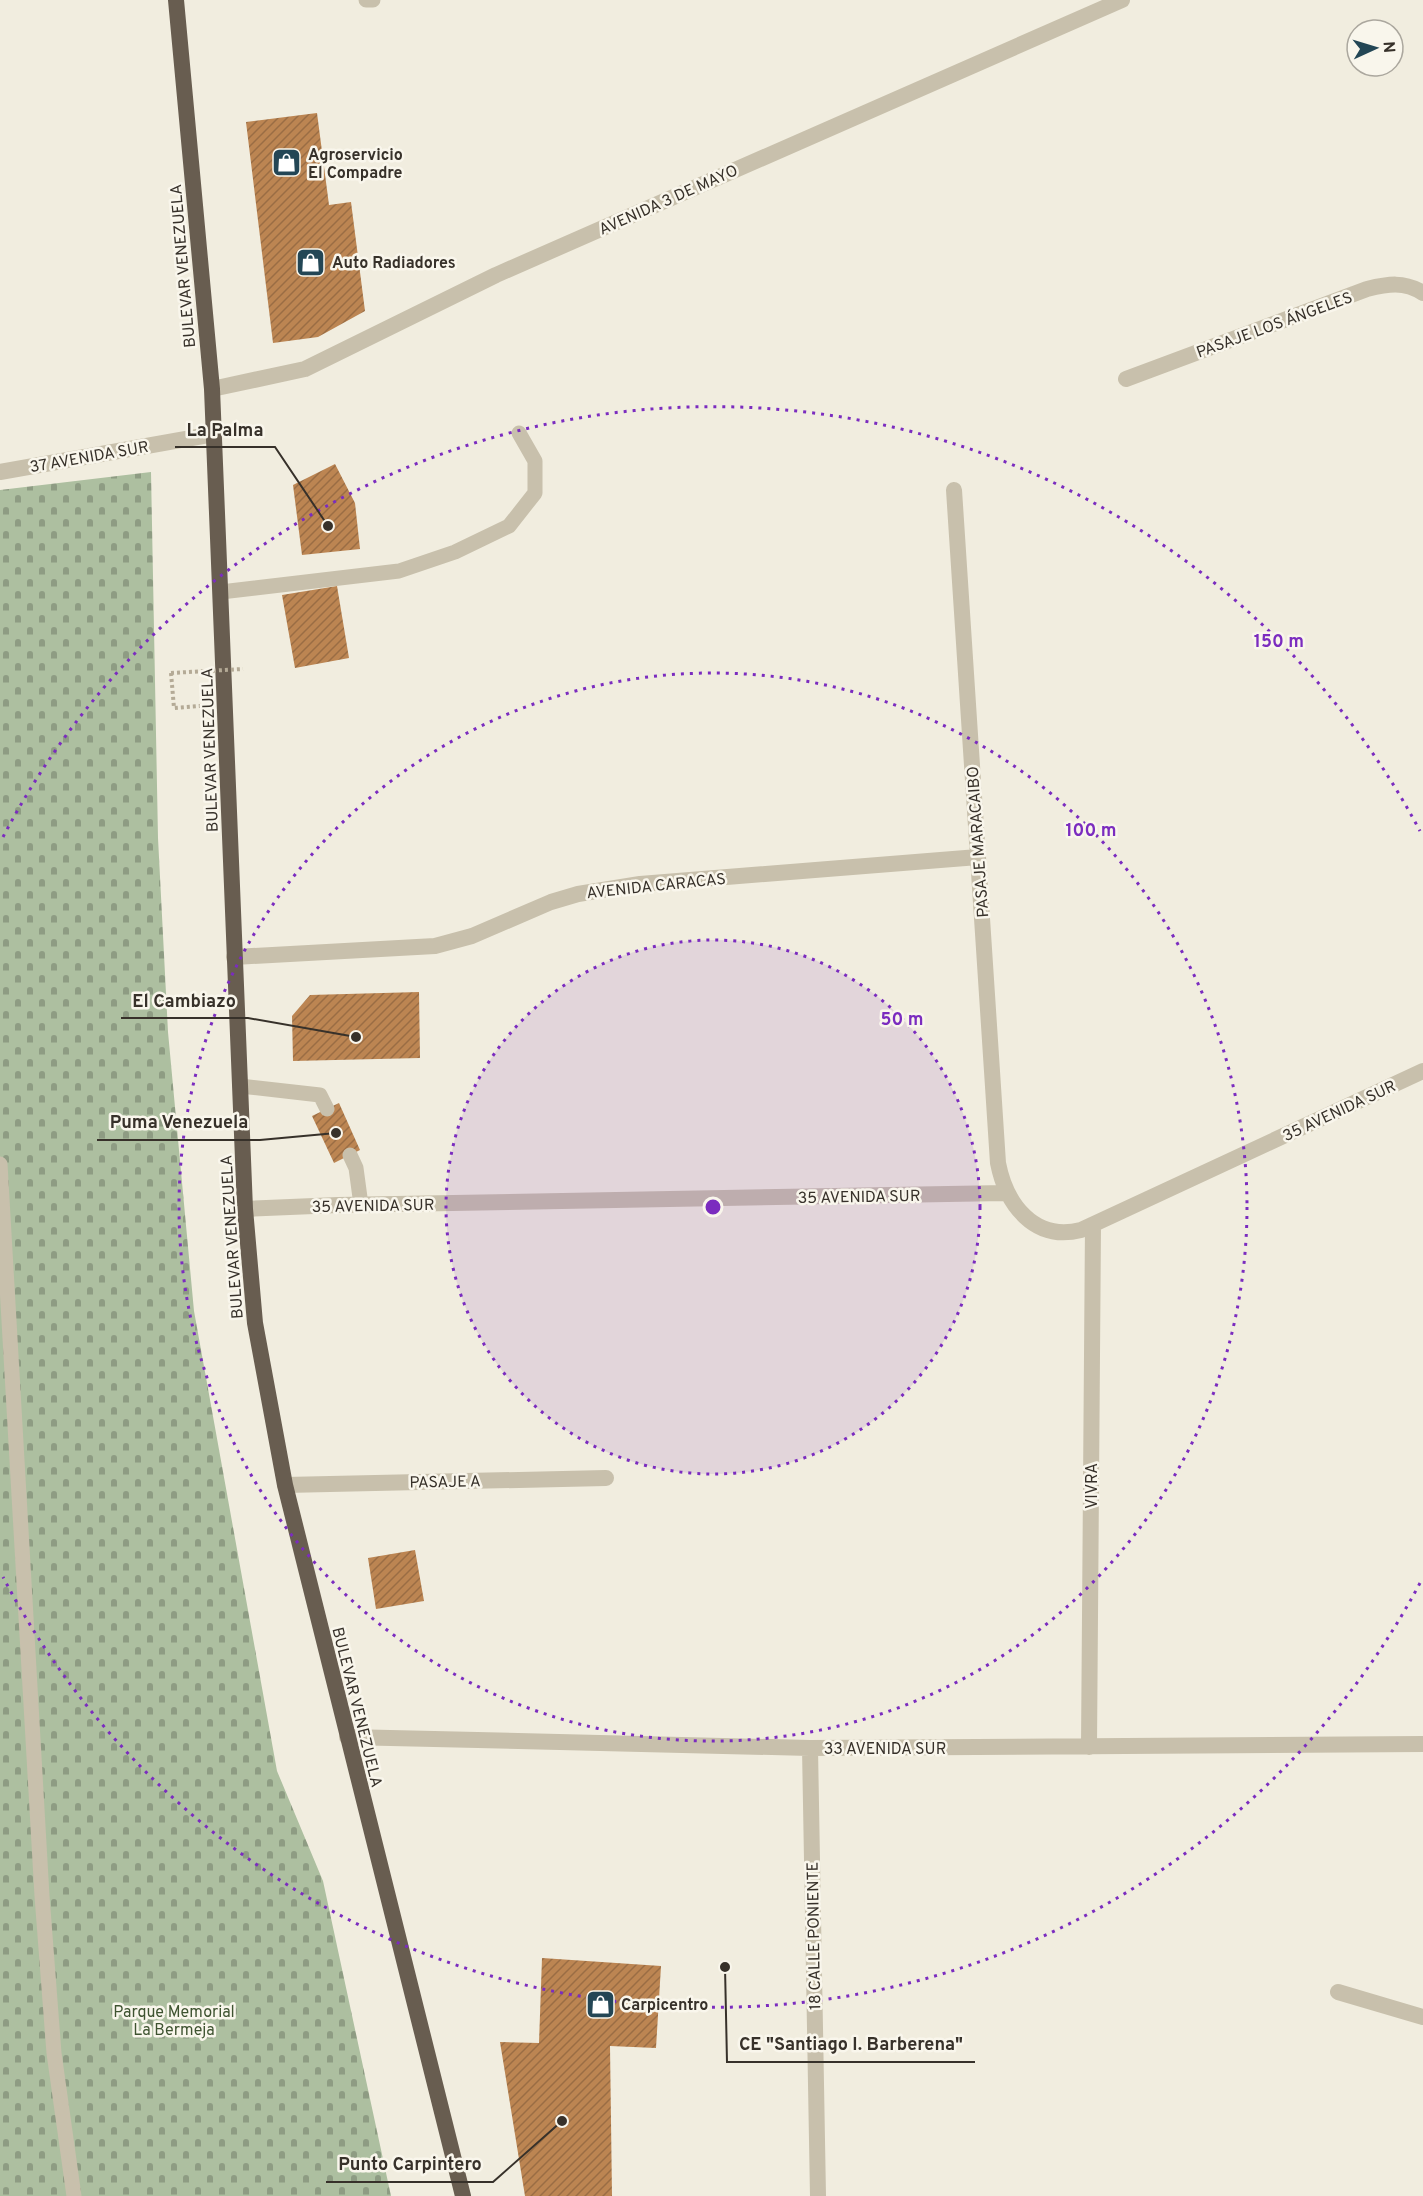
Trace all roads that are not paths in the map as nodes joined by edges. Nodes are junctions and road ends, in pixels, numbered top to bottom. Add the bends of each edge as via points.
1 (176, 0) edge
2 (366, 0) edge
3 (373, 0) edge
4 (1122, 0) edge
5 (1423, 293) edge
6 (1125, 379) dead end
7 (212, 389) junction
8 (519, 433) dead end
9 (214, 434) junction
10 (0, 472) edge
11 (954, 490) dead end
12 (221, 592) junction
13 (978, 857) junction
14 (234, 957) junction
15 (1423, 1071) edge
16 (240, 1086) junction
17 (327, 1109) dead end
18 (350, 1155) dead end
19 (0, 1164) edge
20 (1005, 1193) junction
21 (361, 1205) junction
22 (245, 1209) junction
23 (1094, 1225) junction
24 (606, 1478) dead end
25 (285, 1485) junction
26 (347, 1737) junction
27 (1423, 1744) edge
28 (1089, 1747) junction
29 (810, 1748) junction
30 (1338, 1992) dead end
31 (1423, 2017) edge
32 (74, 2196) edge
33 (463, 2196) edge
34 (818, 2196) edge

1 - 7 highway, BULEVAR VENEZUELA
2 - 3 lane
4 - 7 street, AVENIDA 3 DE MAYO via 496,274 304,369
5 - 6 street, PASAJE LOS ÁNGELES via 1398,284 1367,289
7 - 9 highway, BULEVAR VENEZUELA
8 - 12 lane via 535,461 535,493 508,526 455,552 399,571
9 - 10 street, 37 AVENIDA SUR
9 - 12 highway, BULEVAR VENEZUELA
11 - 13 street, PASAJE MARACAIBO
12 - 14 highway, BULEVAR VENEZUELA
13 - 14 street, AVENIDA CARACAS via 640,884 551,902 472,936 435,946
13 - 20 street, PASAJE MARACAIBO via 998,1162
14 - 16 highway, BULEVAR VENEZUELA
15 - 23 street, 35 AVENIDA SUR
16 - 17 lane via 320,1095
16 - 22 highway, BULEVAR VENEZUELA
18 - 21 lane via 356,1168
19 - 32 lane via 42,1896 54,2053
20 - 21 street, 35 AVENIDA SUR
20 - 23 street, 35 AVENIDA SUR via 1032,1222 1048,1230 1064,1234
21 - 22 street, 35 AVENIDA SUR
22 - 25 highway, BULEVAR VENEZUELA via 255,1323
23 - 28 street, VIVRA
24 - 25 street, PASAJE A
25 - 26 highway, BULEVAR VENEZUELA
26 - 29 street, 33 AVENIDA SUR
26 - 33 highway, BULEVAR VENEZUELA
27 - 28 street, 33 AVENIDA SUR
28 - 29 street, 33 AVENIDA SUR
29 - 34 street, 18 CALLE PONIENTE
30 - 31 street

